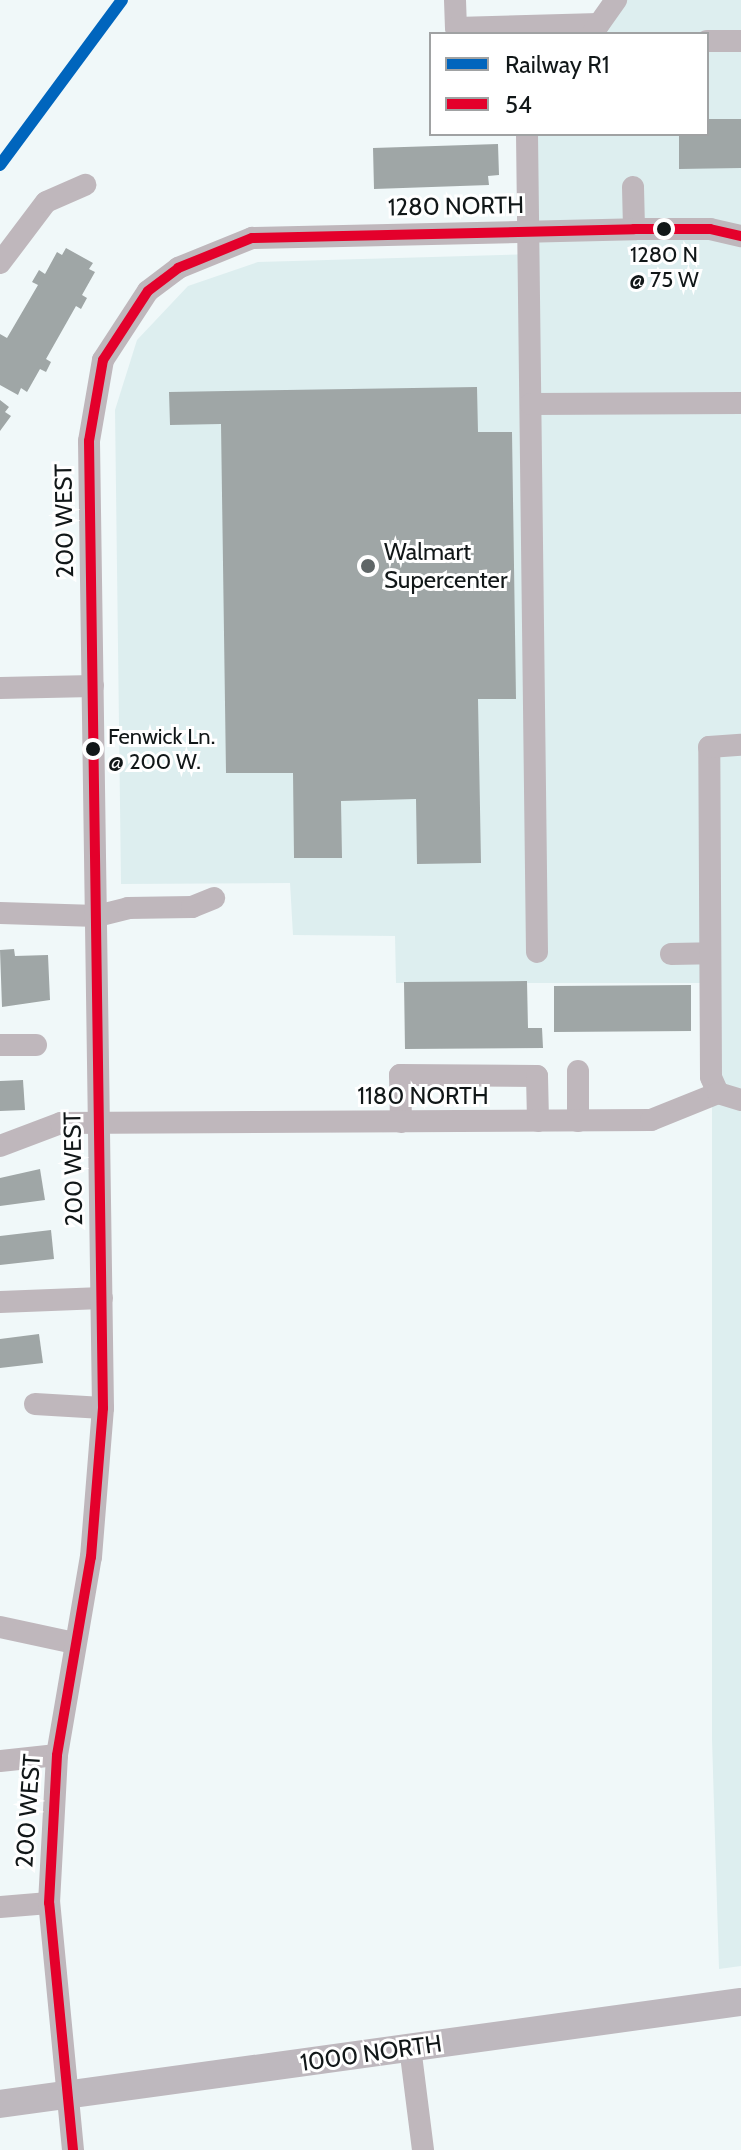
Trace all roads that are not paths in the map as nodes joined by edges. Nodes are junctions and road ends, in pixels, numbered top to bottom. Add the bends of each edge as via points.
1 (455, 0) edge
2 (616, 0) edge
3 (595, 29) edge
4 (454, 31) edge
5 (709, 41) edge
6 (741, 41) edge
7 (527, 136) edge
8 (85, 185) dead end
9 (633, 187) dead end
10 (634, 229) junction
11 (529, 231) junction
12 (741, 236) edge
13 (0, 263) edge
14 (178, 268) joint
15 (741, 403) edge
16 (531, 404) junction
17 (93, 686) junction
18 (0, 688) edge
19 (741, 745) edge
20 (214, 898) dead end
21 (0, 913) edge
22 (97, 916) junction
23 (537, 952) dead end
24 (710, 953) junction
25 (671, 954) dead end
26 (0, 1045) edge
27 (36, 1045) dead end
28 (578, 1071) dead end
29 (718, 1093) junction
30 (741, 1100) edge
31 (538, 1121) junction
32 (578, 1121) junction
33 (401, 1122) junction
34 (98, 1124) junction
35 (0, 1146) edge
36 (102, 1298) junction
37 (0, 1302) edge
38 (35, 1404) dead end
39 (103, 1408) junction
40 (0, 1627) edge
41 (74, 1643) junction
42 (57, 1755) junction
43 (0, 1761) edge
44 (49, 1903) junction
45 (0, 1907) edge
46 (741, 2002) edge
47 (410, 2047) junction
48 (66, 2095) junction
49 (0, 2104) edge
50 (73, 2150) edge
51 (423, 2150) edge

1 - 4 street
2 - 3 street
3 - 4 street
5 - 6 street
7 - 11 street
8 - 13 street via 46,202
9 - 10 street
10 - 11 street, 1280 NORTH
10 - 12 street, 1280 NORTH via 710,229
11 - 14 street, 1280 NORTH via 284,234 218,248
11 - 16 street
14 - 17 street, 200 WEST via 148,291 124,321 103,360 93,400
15 - 16 street
16 - 23 street
17 - 18 street
17 - 22 street, 200 WEST
19 - 24 street via 709,747
20 - 22 street via 192,907 128,908
21 - 22 street
22 - 34 street, 200 WEST
24 - 25 street
24 - 29 street via 711,1077
26 - 27 street
28 - 32 street
29 - 30 street
29 - 32 street, 1180 NORTH via 651,1120
31 - 32 street, 1180 NORTH
31 - 33 street, 1180 NORTH
31 - 33 street via 537,1076 400,1075
33 - 34 street, 1180 NORTH
34 - 35 street, 1180 NORTH via 40,1128
34 - 36 street, 200 WEST
36 - 37 street
36 - 39 street, 200 WEST
38 - 39 street
39 - 41 street, 200 WEST via 91,1557
40 - 41 street
41 - 42 street, 200 WEST
42 - 43 street
42 - 44 street, 200 WEST
44 - 45 street
44 - 48 street, 200 WEST
46 - 47 main road, 1000 NORTH
47 - 48 main road, 1000 NORTH
47 - 51 street
48 - 49 main road, 1000 NORTH
48 - 50 street, 200 WEST

